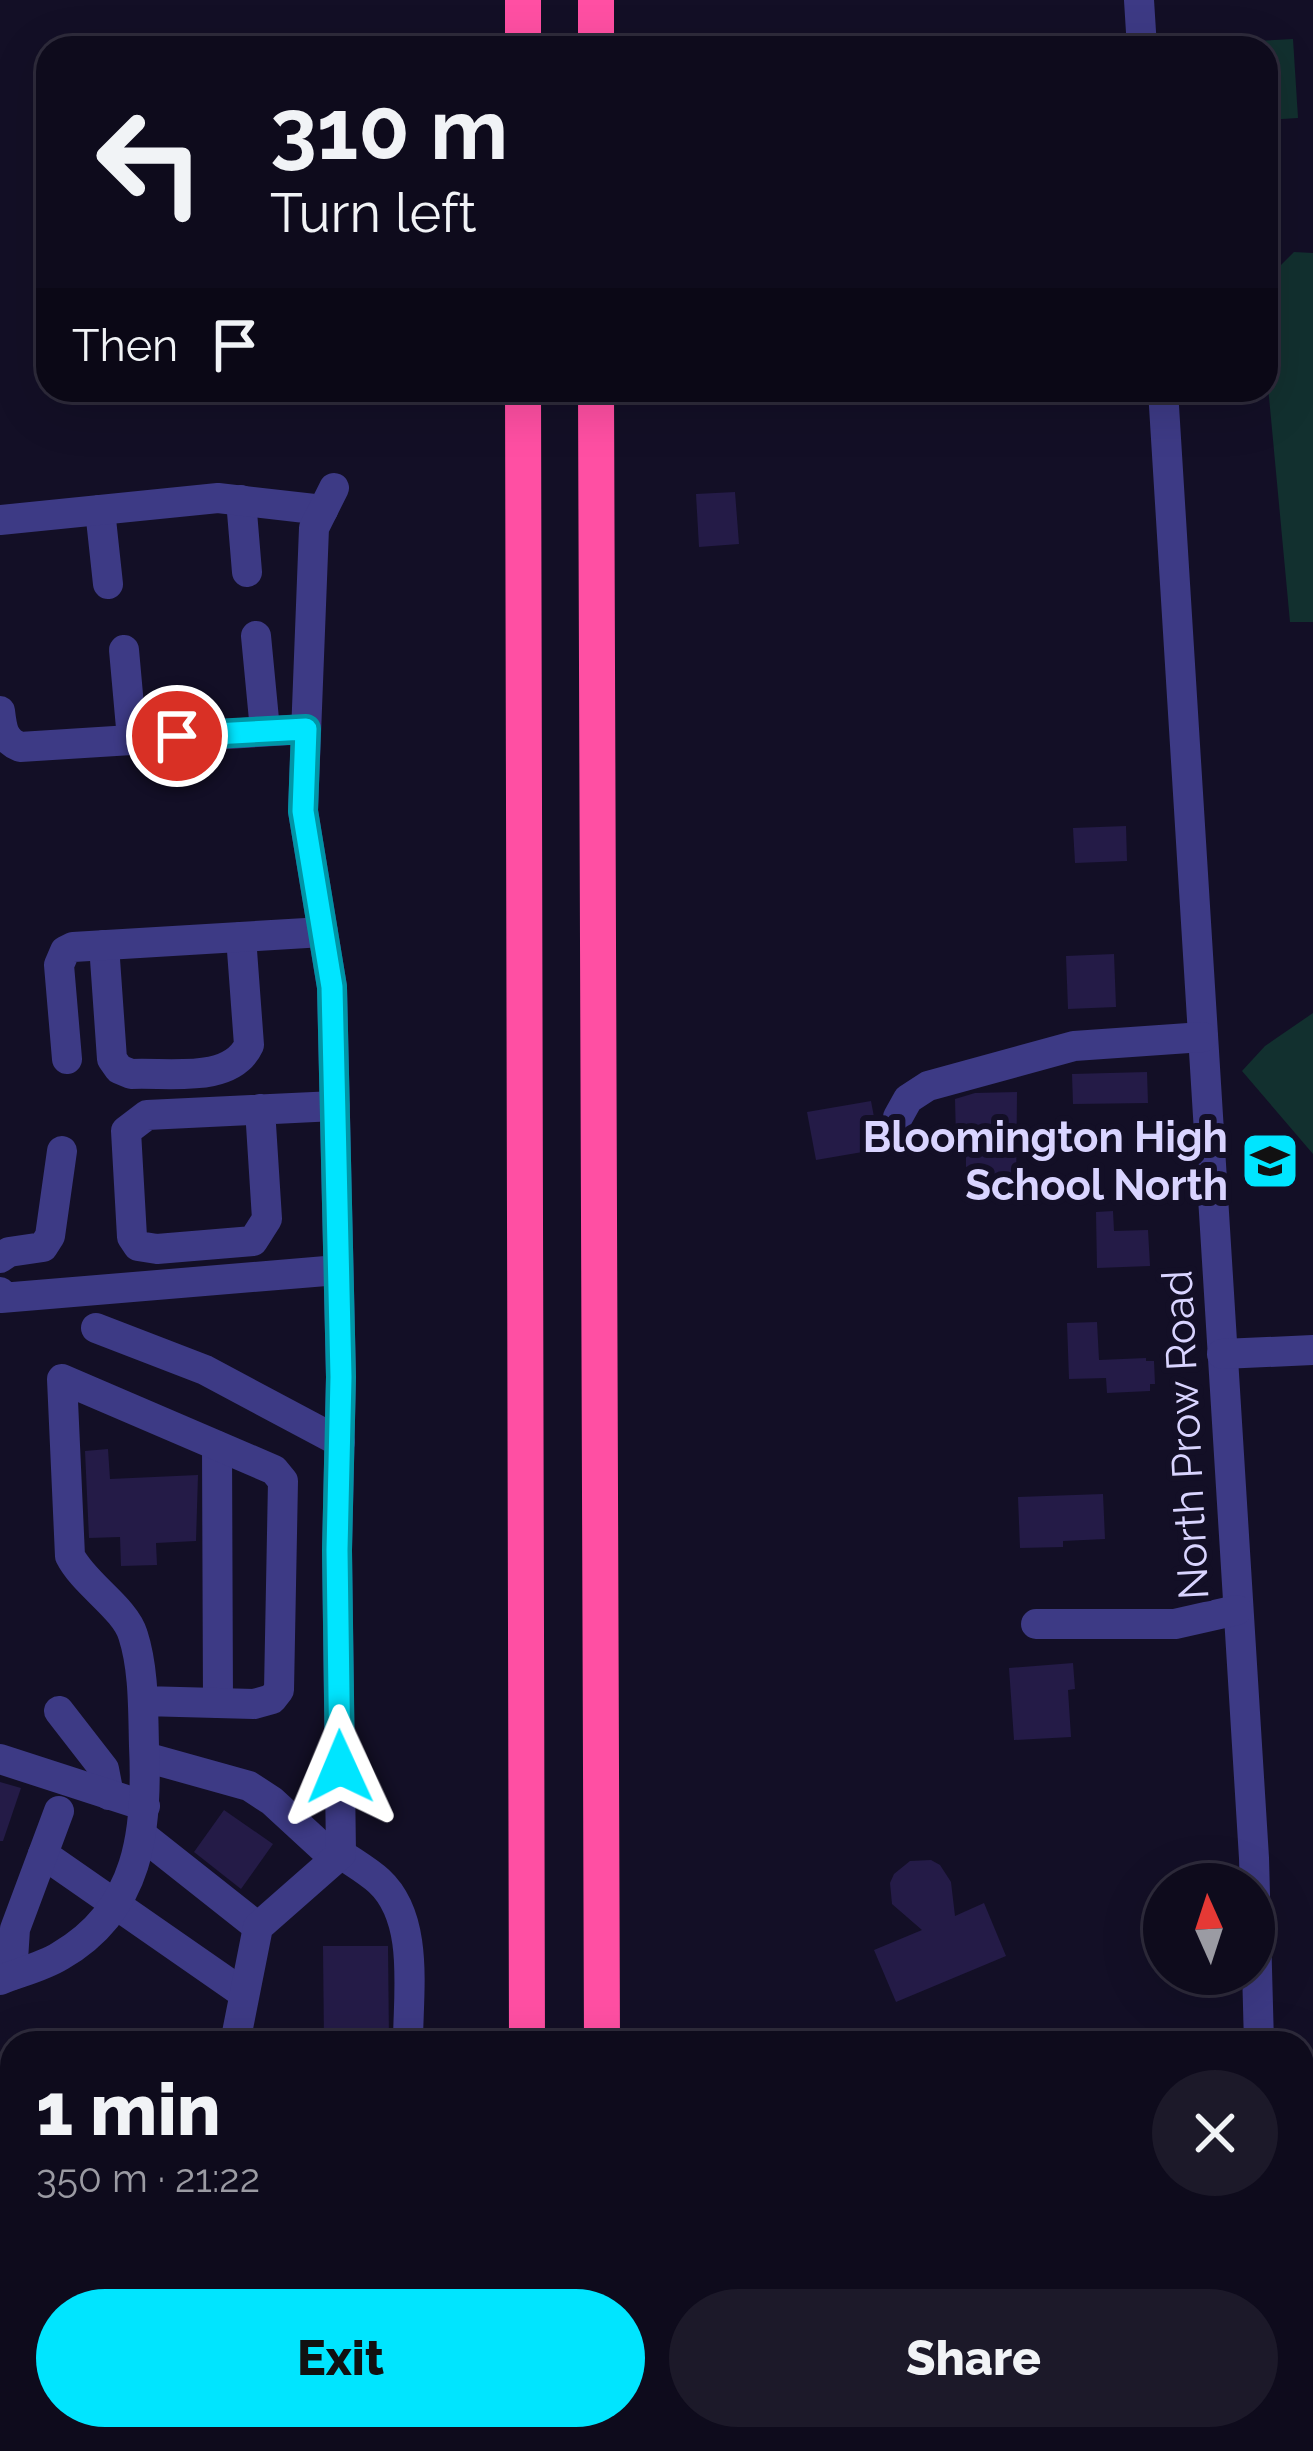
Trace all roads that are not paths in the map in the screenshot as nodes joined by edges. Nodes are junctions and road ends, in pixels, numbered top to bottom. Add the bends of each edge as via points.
1 (523, 0) edge
2 (596, 0) edge
3 (1139, 0) edge
4 (523, 36) edge
5 (596, 36) edge
6 (1141, 36) edge
7 (523, 402) edge
8 (596, 402) edge
9 (1164, 402) edge
10 (241, 500) junction
11 (100, 510) junction
12 (0, 520) edge
13 (247, 572) dead end
14 (108, 584) dead end
15 (256, 636) dead end
16 (124, 650) dead end
17 (0, 710) edge
18 (306, 729) junction
19 (265, 730) junction
20 (132, 739) junction
21 (323, 932) junction
22 (241, 937) junction
23 (104, 945) junction
24 (1203, 1037) junction
25 (67, 1059) dead end
26 (335, 1106) junction
27 (260, 1109) junction
28 (898, 1117) dead end
29 (62, 1151) dead end
30 (197, 1246) junction
31 (0, 1258) edge
32 (338, 1270) junction
33 (200, 1281) junction
34 (0, 1295) edge
35 (96, 1328) dead end
36 (1313, 1350) edge
37 (1222, 1354) junction
38 (340, 1442) junction
39 (217, 1446) junction
40 (1238, 1610) junction
41 (1036, 1624) dead end
42 (142, 1701) junction
43 (218, 1703) junction
44 (59, 1712) dead end
45 (145, 1757) junction
46 (0, 1760) edge
47 (109, 1795) junction
48 (59, 1811) dead end
49 (144, 1821) junction
50 (43, 1854) junction
51 (338, 1856) junction
52 (118, 1905) junction
53 (259, 1928) junction
54 (6, 1978) edge
55 (245, 2025) edge
56 (408, 2031) edge
57 (527, 2031) edge
58 (602, 2031) edge
59 (1259, 2031) edge

1 - 4 highway
2 - 5 highway
3 - 6 street
7 - 57 highway
8 - 58 highway
9 - 24 street, North Prow Road
10 - 11 street
10 - 13 street
10 - 18 street via 328,499 314,527
11 - 12 street
11 - 14 street
15 - 19 street
16 - 20 street
17 - 20 street via 3,734 20,746
18 - 19 street
18 - 21 street via 303,811
19 - 20 street
21 - 22 street
21 - 26 street
22 - 23 street
22 - 23 street via 249,1045 228,1070 119,1069
23 - 25 street via 73,946 59,965
24 - 28 street via 1075,1046 928,1086
24 - 37 street, North Prow Road
26 - 27 street
26 - 32 street
27 - 30 street via 262,1233 253,1241
27 - 30 street via 147,1115 126,1131 132,1237 157,1249
29 - 31 street via 50,1236 43,1247
30 - 33 street
32 - 33 street
32 - 38 street
33 - 34 street
35 - 38 street via 205,1370
36 - 37 street
37 - 40 street, North Prow Road
38 - 51 street
39 - 42 street via 62,1379 70,1556 133,1633
39 - 43 street
39 - 43 street via 283,1480 279,1690 254,1704
40 - 41 street via 1175,1624
40 - 59 street, North Prow Road
42 - 43 street
42 - 45 street
44 - 47 street via 104,1769
45 - 49 street
45 - 51 street via 249,1786
46 - 47 street
47 - 49 street
48 - 50 street
49 - 52 street
49 - 53 street
50 - 52 street
50 - 54 street
51 - 53 street
51 - 56 street via 381,1882 396,1903 407,1950
52 - 54 street via 60,1956
52 - 55 street
53 - 55 street

